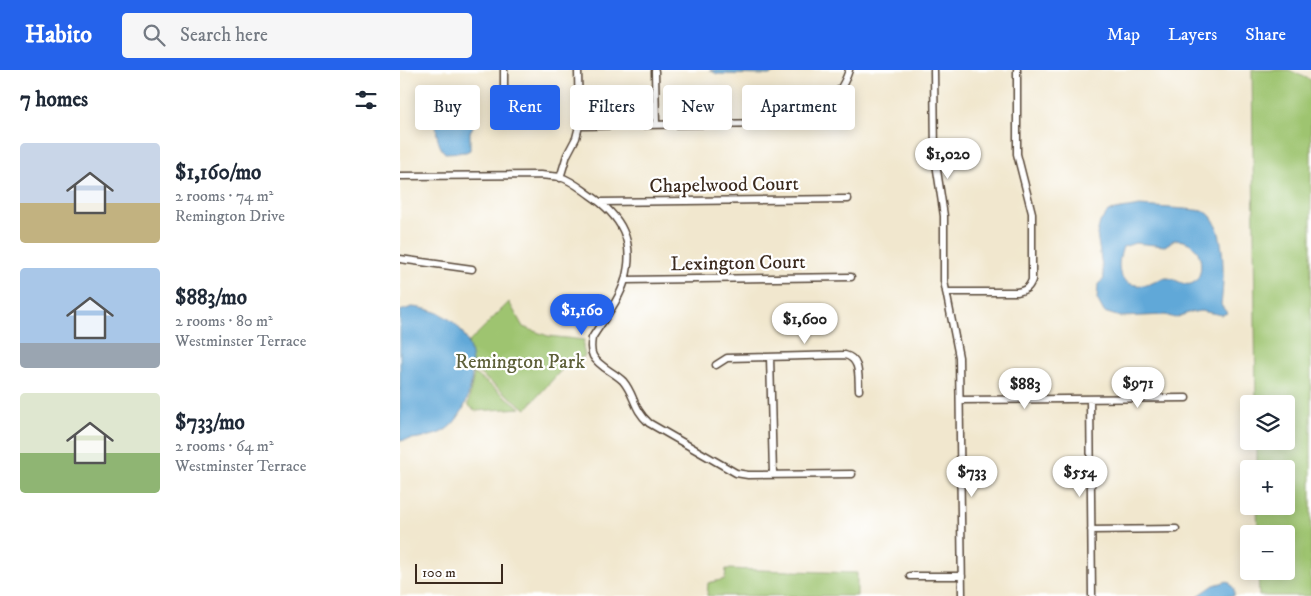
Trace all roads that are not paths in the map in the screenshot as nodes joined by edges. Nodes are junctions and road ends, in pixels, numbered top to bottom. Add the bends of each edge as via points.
1 (504, 70) edge
2 (578, 70) edge
3 (655, 70) edge
4 (849, 70) edge
5 (934, 70) edge
6 (1016, 70) edge
7 (504, 85) edge
8 (578, 85) edge
9 (653, 124) edge
10 (656, 124) junction
11 (578, 130) edge
12 (400, 176) edge
13 (560, 178) junction
14 (848, 198) dead end
15 (600, 202) junction
16 (400, 258) edge
17 (472, 269) dead end
18 (850, 278) dead end
19 (625, 280) junction
20 (946, 292) junction
21 (770, 356) junction
22 (716, 365) dead end
23 (858, 390) dead end
24 (1186, 398) dead end
25 (1090, 399) junction
26 (960, 400) junction
27 (773, 474) junction
28 (852, 474) dead end
29 (1176, 529) dead end
30 (1091, 530) junction
31 (910, 576) dead end
32 (962, 576) junction
33 (962, 596) edge
34 (1092, 596) edge

1 - 7 street
2 - 8 street
3 - 10 street
4 - 10 street via 842,87 832,99 818,112 805,118 776,123
5 - 20 street via 934,157 944,216
6 - 20 street via 1017,154 1032,213 1032,280 1030,286 1017,292
9 - 10 street
11 - 13 street
12 - 13 street via 541,175
13 - 15 street
14 - 15 street, Chapelwood Court
15 - 19 street via 612,212 626,238 628,265
16 - 17 street
18 - 19 street, Lexington Court
19 - 27 street via 592,338 590,346 596,361 617,375 629,389 636,408 649,424 736,473
20 - 26 street via 959,357
21 - 22 street via 727,358
21 - 23 street via 851,357 858,366
21 - 27 street
24 - 25 street
25 - 26 street
25 - 30 street
26 - 32 street
27 - 28 street
29 - 30 street
30 - 34 street
31 - 32 street
32 - 33 street

